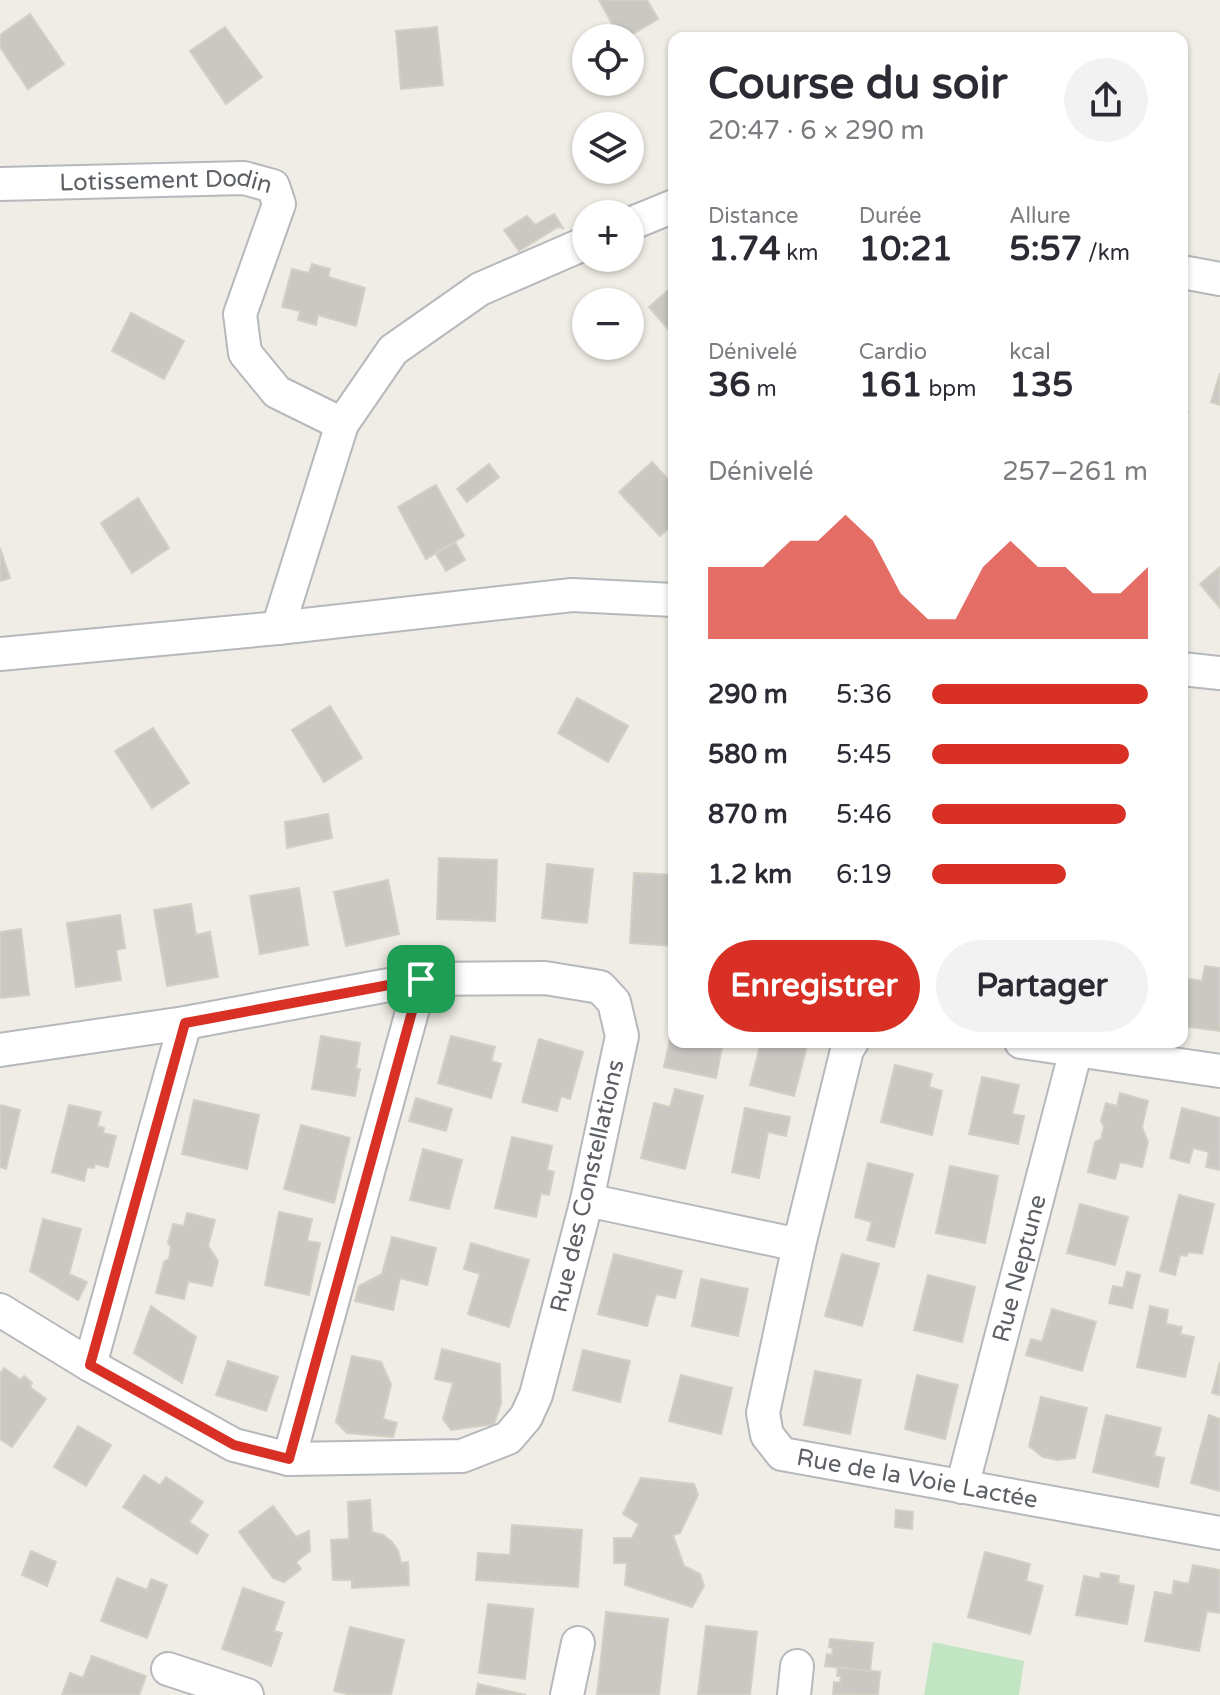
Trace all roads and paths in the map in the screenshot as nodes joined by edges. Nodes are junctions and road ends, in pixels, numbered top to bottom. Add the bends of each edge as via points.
1 (0, 184) edge
2 (668, 208) edge
3 (644, 218) edge
4 (572, 249) edge
5 (1188, 273) edge
6 (1220, 279) edge
7 (342, 424) junction
8 (668, 600) edge
9 (278, 628) junction
10 (0, 654) edge
11 (1188, 670) edge
12 (1220, 673) edge
13 (421, 979) junction
14 (185, 1023) junction
15 (848, 1048) edge
16 (1062, 1048) edge
17 (0, 1050) edge
18 (1076, 1050) junction
19 (1220, 1071) edge
20 (587, 1200) junction
21 (799, 1245) junction
22 (0, 1310) edge
23 (90, 1365) junction
24 (289, 1459) junction
25 (962, 1487) junction
26 (1220, 1533) edge
27 (578, 1643) dead end
28 (168, 1669) dead end
29 (247, 1695) edge
30 (567, 1695) edge

1 - 7 street, Lotissement Dodin via 244,178 273,186 279,204 240,314 245,353 277,392
2 - 3 street
4 - 7 street via 480,289 393,350
5 - 6 street
7 - 9 street
8 - 9 street via 572,595
9 - 10 street
11 - 12 street
13 - 14 street, Rue des Constellations
13 - 20 street, Rue des Constellations via 545,978 600,987 614,1002 622,1036
13 - 24 street
14 - 17 street, Rue des Constellations
14 - 23 street
15 - 21 street, Rue de la Voie Lactée
16 - 18 street
18 - 19 street
18 - 25 street, Rue Neptune
20 - 21 street
20 - 24 street, Rue des Constellations via 536,1395 508,1438 462,1456
21 - 25 street, Rue de la Voie Lactée via 763,1413 767,1435 782,1454
22 - 23 street, Rue des Constellations
23 - 24 street, Rue des Constellations via 234,1445
25 - 26 street, Rue de la Voie Lactée
27 - 30 street
28 - 29 street

